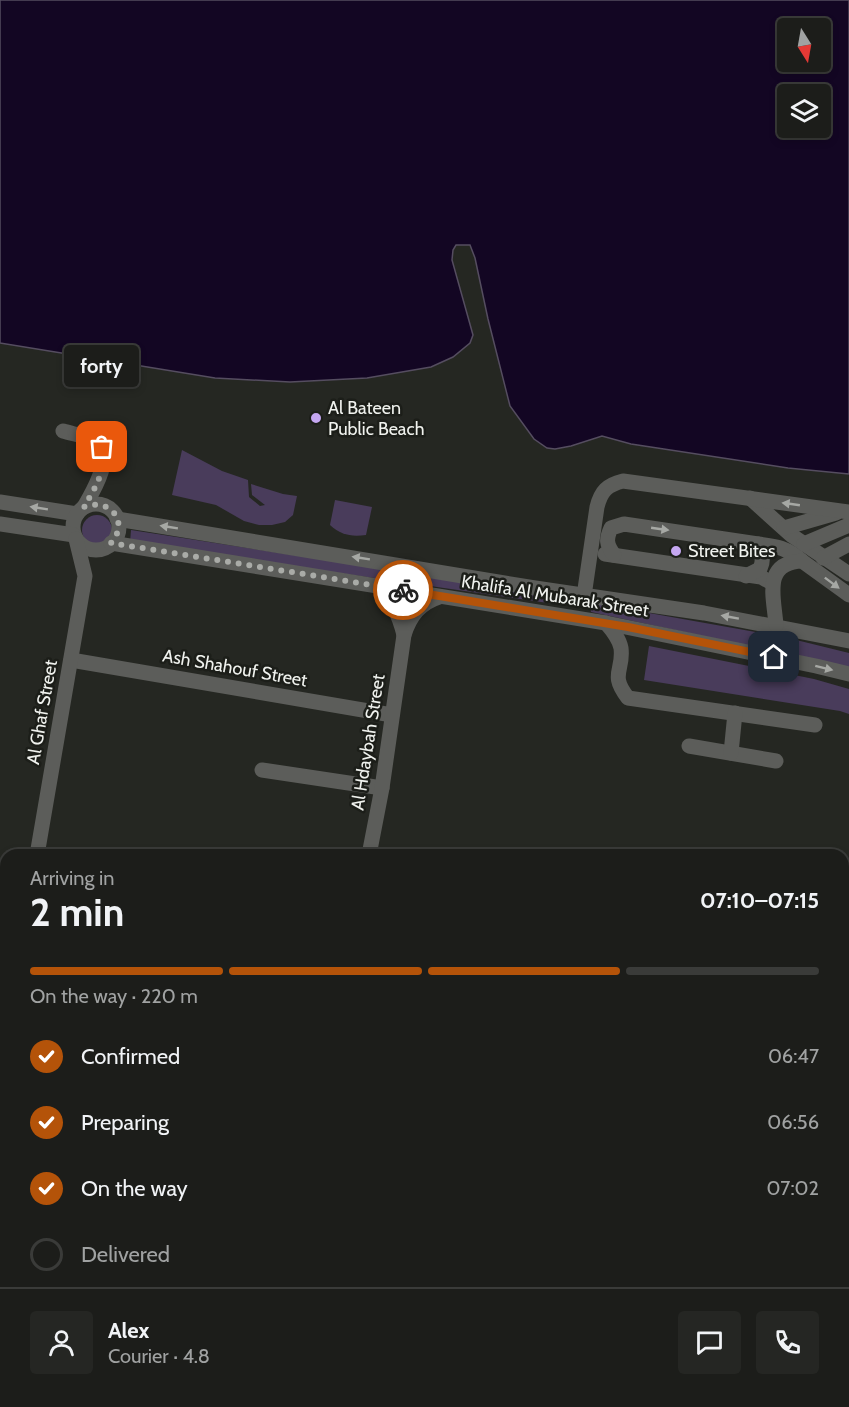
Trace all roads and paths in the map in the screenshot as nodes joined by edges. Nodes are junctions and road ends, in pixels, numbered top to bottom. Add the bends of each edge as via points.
1 (63, 431) dead end
2 (100, 480) junction
3 (750, 498) junction
4 (0, 502) edge
5 (597, 507) junction
6 (81, 510) junction
7 (114, 514) junction
8 (847, 516) edge
9 (0, 524) edge
10 (618, 524) junction
11 (784, 528) junction
12 (75, 537) junction
13 (758, 544) junction
14 (804, 544) junction
15 (849, 544) edge
16 (110, 545) junction
17 (614, 555) junction
18 (590, 558) junction
19 (823, 558) junction
20 (802, 561) junction
21 (847, 570) edge
22 (85, 576) junction
23 (746, 576) junction
24 (772, 583) junction
25 (379, 585) junction
26 (535, 588) junction
27 (849, 595) edge
28 (584, 596) junction
29 (439, 597) junction
30 (530, 612) junction
31 (606, 623) junction
32 (776, 626) junction
33 (650, 631) junction
34 (404, 635) junction
35 (849, 641) edge
36 (621, 648) junction
37 (71, 660) junction
38 (849, 674) edge
39 (735, 713) junction
40 (392, 715) junction
41 (815, 725) dead end
42 (689, 746) dead end
43 (731, 753) junction
44 (776, 761) dead end
45 (261, 770) dead end
46 (382, 788) junction
47 (38, 849) edge
48 (370, 849) edge

1 - 2 street via 102,447
2 - 6 street
2 - 7 street
3 - 5 street via 623,481 606,488
8 -> 3 street
3 - 11 street
6 -> 4 street
5 - 10 street via 608,520
5 - 18 street
6 - 7 street via 98,504
6 - 12 street via 73,525
7 - 16 street via 119,529
26 -> 7 street, Khalifa Al Mubarak Street
8 - 11 street
8 - 14 street
9 - 12 street
10 -> 13 street
10 - 17 street via 611,528 607,538
11 - 14 street
12 - 16 street via 87,548
12 - 22 street, Al Ghaf Street
13 - 20 street via 779,546
13 - 23 street via 762,565
14 - 19 street
15 - 19 street
16 - 22 street, Al Ghaf Street
16 - 25 street, Khalifa Al Mubarak Street
17 - 18 street
17 - 23 street
18 - 28 street
19 - 21 street
20 - 24 street via 785,564
20 -> 27 street
22 - 37 street, Al Ghaf Street
23 - 24 street
24 - 32 street
25 - 29 street, Khalifa Al Mubarak Street
25 - 34 street, Al Hdaybah Street via 391,600
26 - 28 street, Khalifa Al Mubarak Street
26 - 30 street via 527,592 524,600
32 -> 28 street, Khalifa Al Mubarak Street
29 - 30 street, Khalifa Al Mubarak Street
29 - 34 street, Al Hdaybah Street via 415,611
30 - 31 street, Khalifa Al Mubarak Street
31 - 33 street, Khalifa Al Mubarak Street
31 - 36 street
32 - 35 street, Khalifa Al Mubarak Street
33 - 36 street via 626,640
33 -> 38 street, Khalifa Al Mubarak Street
34 - 40 street, Al Hdaybah Street
36 - 39 street via 617,678 628,698
37 - 40 street, Ash Shahouf Street
37 - 47 street, Al Ghaf Street
39 - 41 street
39 - 43 street
40 - 46 street, Al Hdaybah Street
42 - 43 street
43 - 44 street
45 - 46 street
46 - 48 street, Al Hdaybah Street

